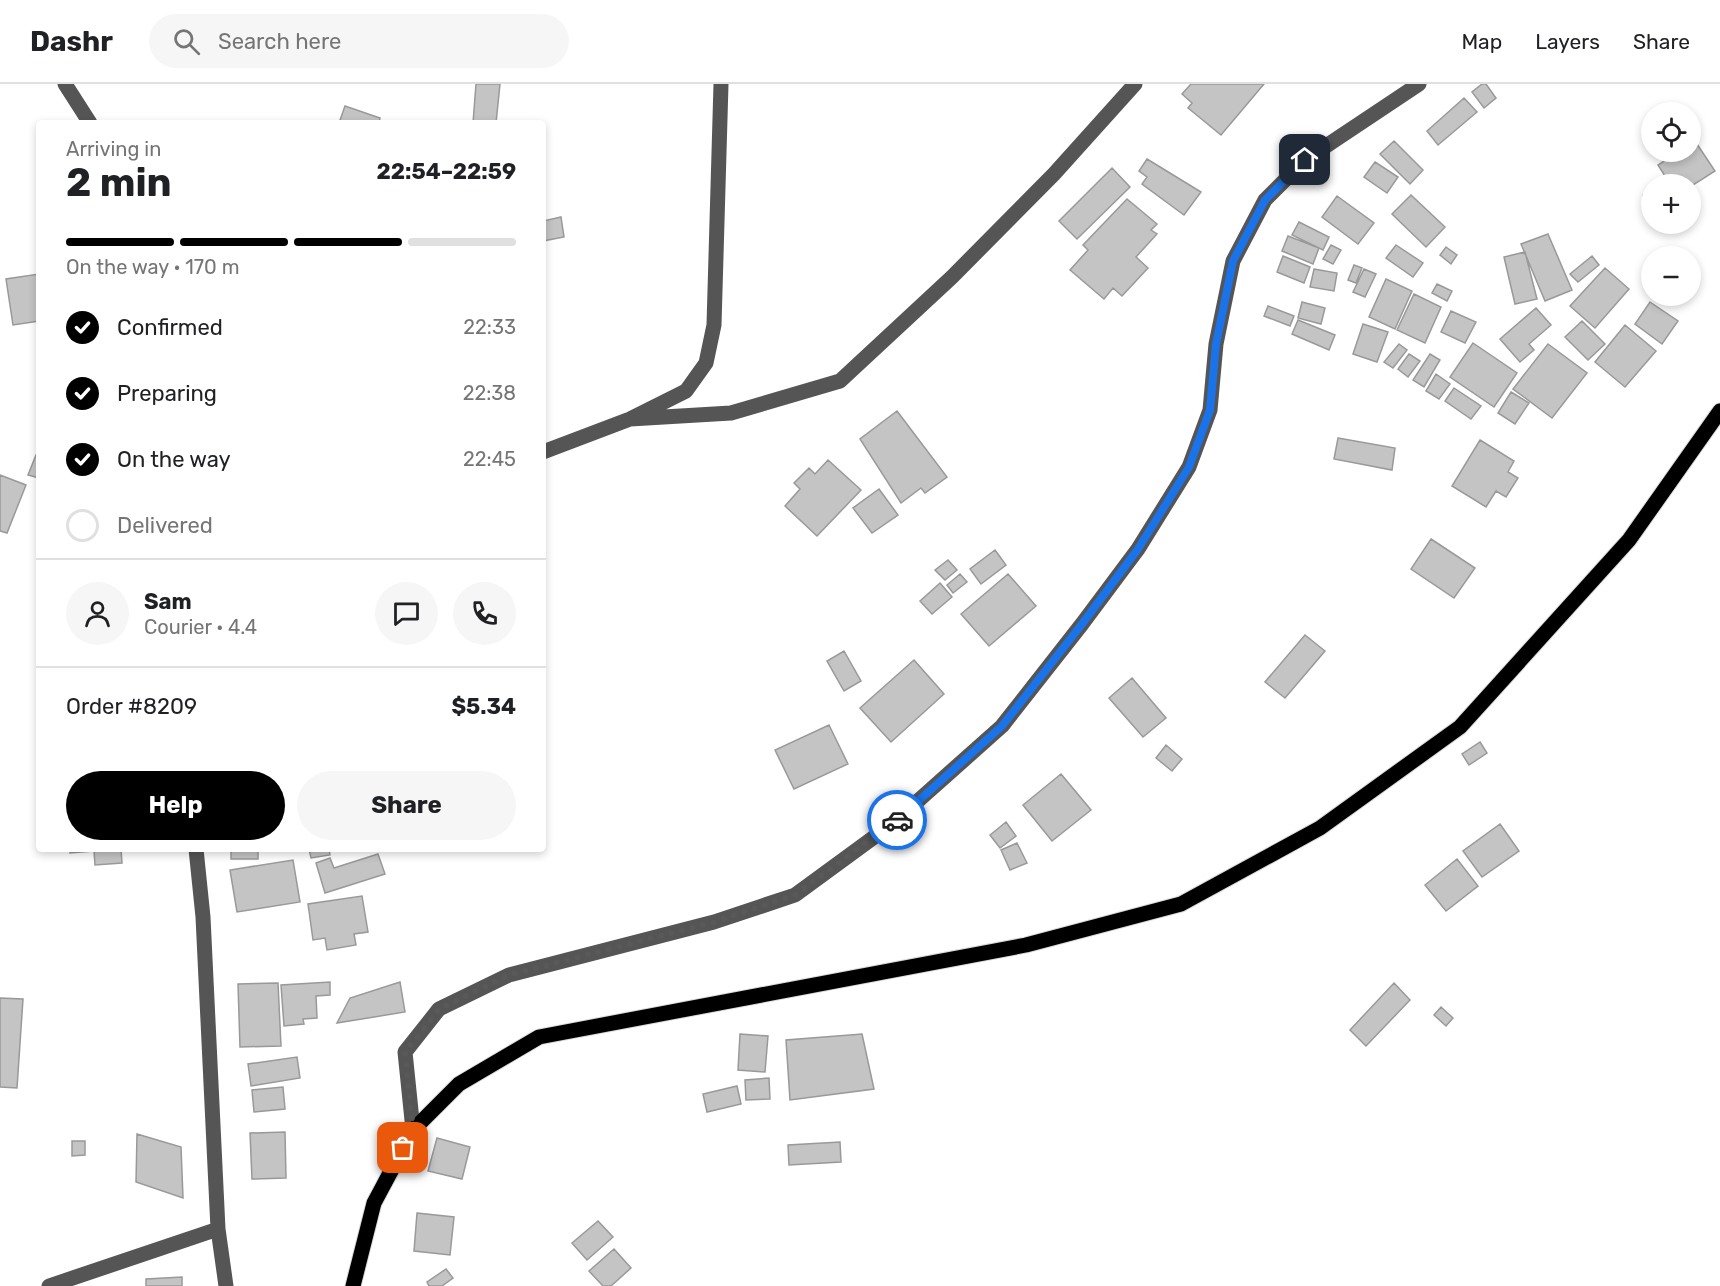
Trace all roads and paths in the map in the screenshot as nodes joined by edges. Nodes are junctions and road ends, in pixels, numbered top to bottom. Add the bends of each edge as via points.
1 (65, 84) edge
2 (721, 84) edge
3 (1135, 84) edge
4 (1419, 84) edge
5 (88, 120) edge
6 (1720, 411) edge
7 (630, 419) junction
8 (546, 451) edge
9 (196, 852) edge
10 (413, 1130) junction
11 (218, 1229) junction
12 (49, 1286) edge
13 (226, 1286) edge
14 (353, 1286) edge

1 - 5 street
2 - 7 street via 714,325 706,363 686,391
3 - 7 street via 1054,174 952,277 840,381 731,413
4 - 10 street via 1305,160 1265,200 1233,261 1216,344 1210,410 1189,467 1138,549 1002,726 892,824 795,895 714,922 509,975 439,1009 405,1052
6 - 10 main road via 1629,540 1460,727 1320,828 1180,904 1026,945 539,1037 459,1084
7 - 8 street
9 - 11 street via 203,916
10 - 14 main road via 374,1203
11 - 12 street
11 - 13 street

